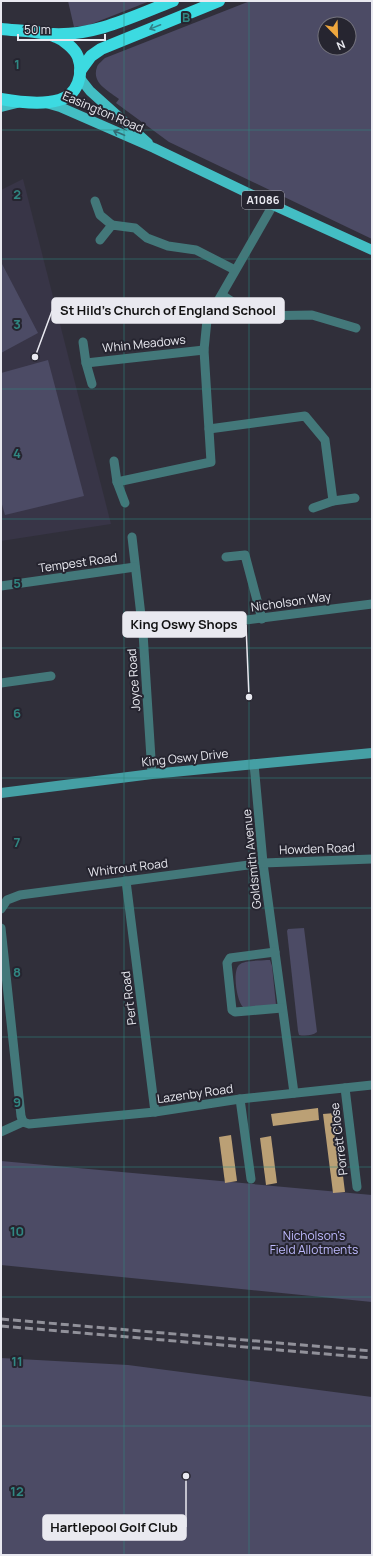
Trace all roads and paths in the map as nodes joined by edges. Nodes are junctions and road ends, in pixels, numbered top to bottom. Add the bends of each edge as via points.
1 (173, 1) edge
2 (219, 1) edge
3 (1, 29) edge
4 (50, 34) junction
5 (80, 74) junction
6 (1, 99) edge
7 (25, 101) junction
8 (42, 102) junction
9 (1, 107) edge
10 (154, 148) junction
11 (95, 201) dead end
12 (274, 205) junction
13 (112, 225) junction
14 (100, 240) dead end
15 (372, 250) edge
16 (235, 270) junction
17 (222, 295) junction
18 (356, 328) dead end
19 (83, 342) dead end
20 (204, 350) junction
21 (86, 363) junction
22 (92, 384) dead end
23 (209, 429) junction
24 (114, 461) dead end
25 (117, 482) junction
26 (355, 498) dead end
27 (333, 500) junction
28 (125, 503) dead end
29 (313, 508) dead end
30 (132, 537) dead end
31 (226, 557) dead end
32 (135, 567) junction
33 (1, 586) edge
34 (372, 604) edge
35 (262, 619) junction
36 (143, 633) junction
37 (52, 676) dead end
38 (1, 683) edge
39 (372, 753) edge
40 (254, 764) junction
41 (152, 774) junction
42 (1, 793) edge
43 (372, 859) edge
44 (263, 863) junction
45 (126, 881) junction
46 (1, 909) edge
47 (1, 928) edge
48 (275, 952) junction
49 (282, 1008) junction
50 (372, 1085) edge
51 (345, 1088) junction
52 (294, 1093) junction
53 (240, 1099) junction
54 (155, 1112) junction
55 (23, 1122) junction
56 (1, 1132) edge
57 (251, 1179) dead end
58 (357, 1187) dead end

1 - 4 highway via 97,30 75,34
2 -> 5 highway via 101,48 91,56
3 - 4 highway
4 - 5 highway via 58,37 72,49 78,57
5 - 8 highway via 74,90 68,96 60,100
5 - 10 main road, Easington Road / A1086 via 90,91
6 - 7 highway
7 - 8 highway
7 - 9 main road
10 -> 8 main road, Easington Road / A1086 via 60,107
10 - 12 main road, Easington Road / A1086
11 - 13 street via 100,215
12 - 15 main road, Easington Road / A1086
12 - 16 street
13 - 14 street
13 - 16 street via 135,228 147,238 168,246 196,250
16 - 17 street
17 - 18 street via 254,316 312,315
17 - 20 street via 208,320
19 - 21 street
20 - 21 street, Whin Meadows
20 - 23 street
21 - 22 street
23 - 25 street via 211,462
23 - 27 street via 305,416 325,440
24 - 25 street
25 - 28 street
26 - 27 street
27 - 29 street
30 - 32 street, Joyce Road
31 - 35 street via 244,555
32 - 33 street, Tempest Road
32 - 36 street, Joyce Road
34 - 35 street, Nicholson Way
35 - 36 street, Nicholson Way
36 - 41 street, Joyce Road
37 - 38 street
39 - 40 street, King Oswy Drive
40 - 41 street, King Oswy Drive
40 - 44 street, Goldsmith Avenue
41 - 42 street, King Oswy Drive
43 - 44 street, Howden Road
44 - 45 street, Whitrout Road
44 - 48 street, Goldsmith Avenue
45 - 46 street, Whitrout Road via 20,895 7,900
45 - 54 street, Pert Road
47 - 55 street
48 - 49 street, Goldsmith Avenue
48 - 49 street via 230,958 227,963 232,1010 235,1012
49 - 52 street, Goldsmith Avenue
50 - 51 street, Lazenby Road
51 - 52 street, Lazenby Road
51 - 58 street, Porrett Close
52 - 53 street, Lazenby Road
53 - 54 street, Lazenby Road
53 - 57 street
54 - 55 street, Lazenby Road via 29,1124
55 - 56 street

